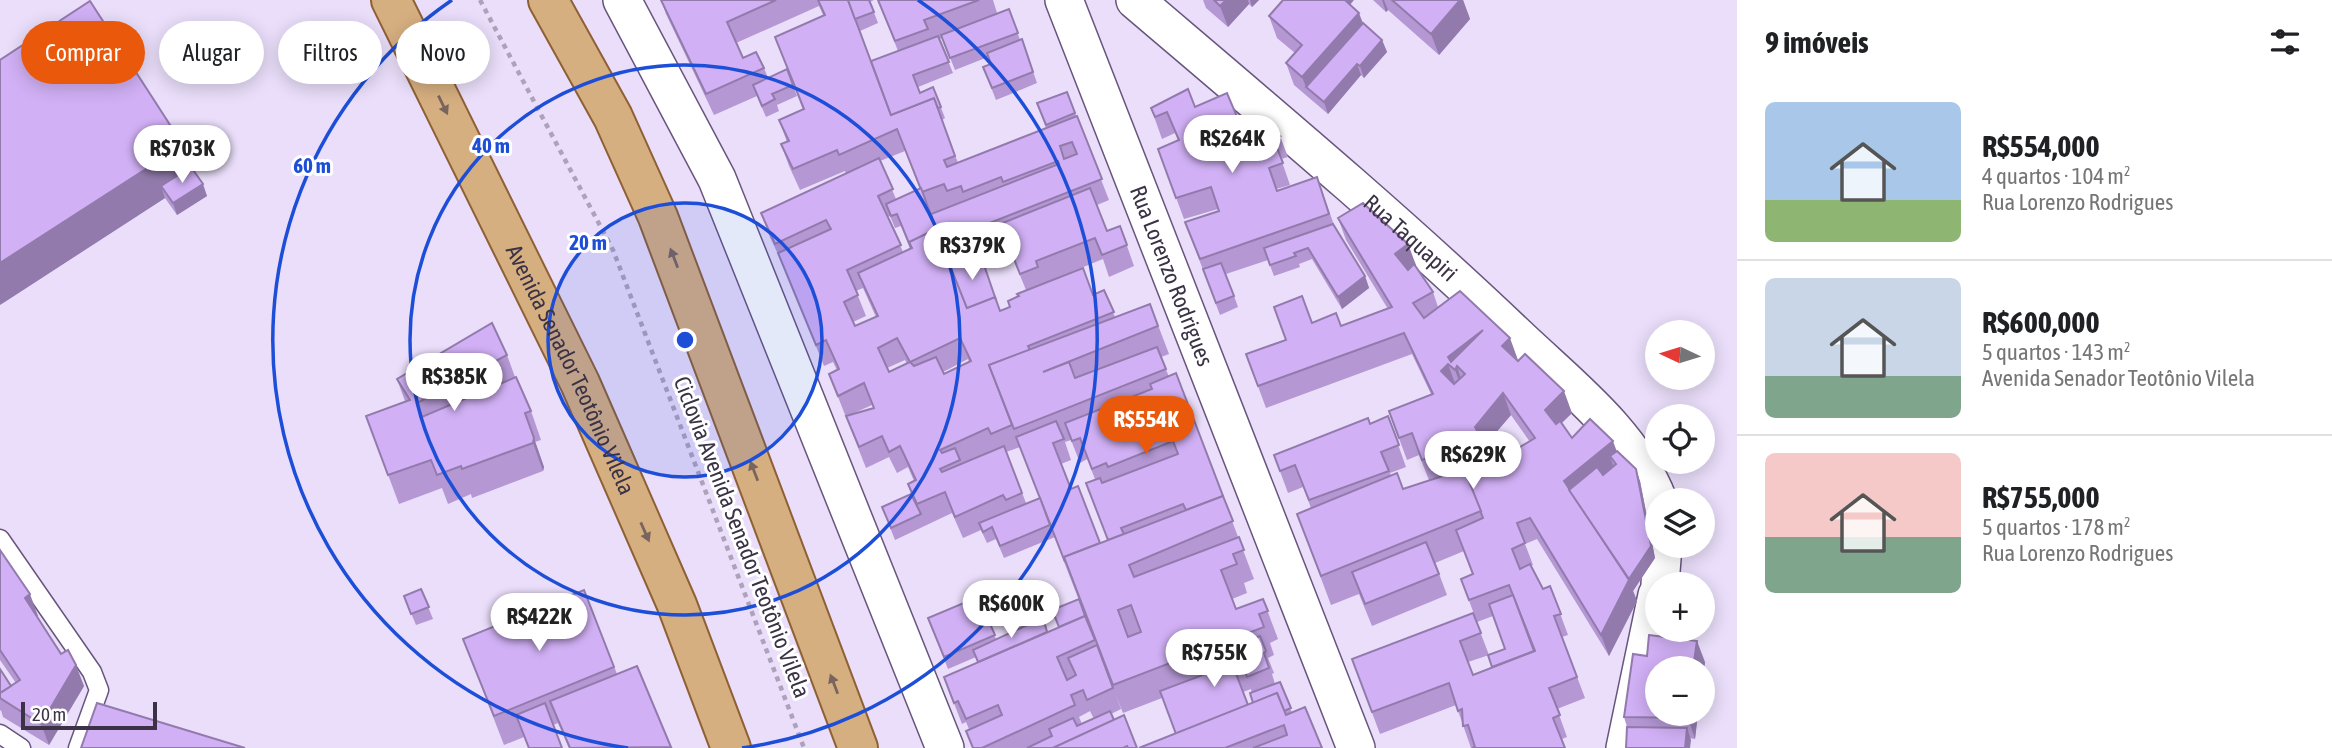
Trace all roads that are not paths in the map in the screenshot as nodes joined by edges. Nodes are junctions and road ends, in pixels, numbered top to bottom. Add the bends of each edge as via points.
1 (391, 0) edge
2 (548, 0) edge
3 (622, 0) edge
4 (1064, 0) edge
5 (1135, 0) edge
6 (1653, 488) edge
7 (0, 539) edge
8 (1646, 642) edge
9 (0, 734) edge
10 (21, 748) edge
11 (78, 748) edge
12 (732, 748) edge
13 (859, 748) edge
14 (945, 748) edge
15 (1356, 748) edge
16 (1625, 748) edge

1 -> 12 main road, Avenida Senador Teotônio Vilela via 580,383 677,605
13 -> 2 main road via 658,217 613,117
3 - 14 street via 717,179
4 - 15 street, Rua Lorenzo Rodrigues
5 - 6 street, Rua Taquapiri via 1410,235 1626,443
7 - 11 lane via 92,672 99,690
8 - 16 street
9 - 10 lane

